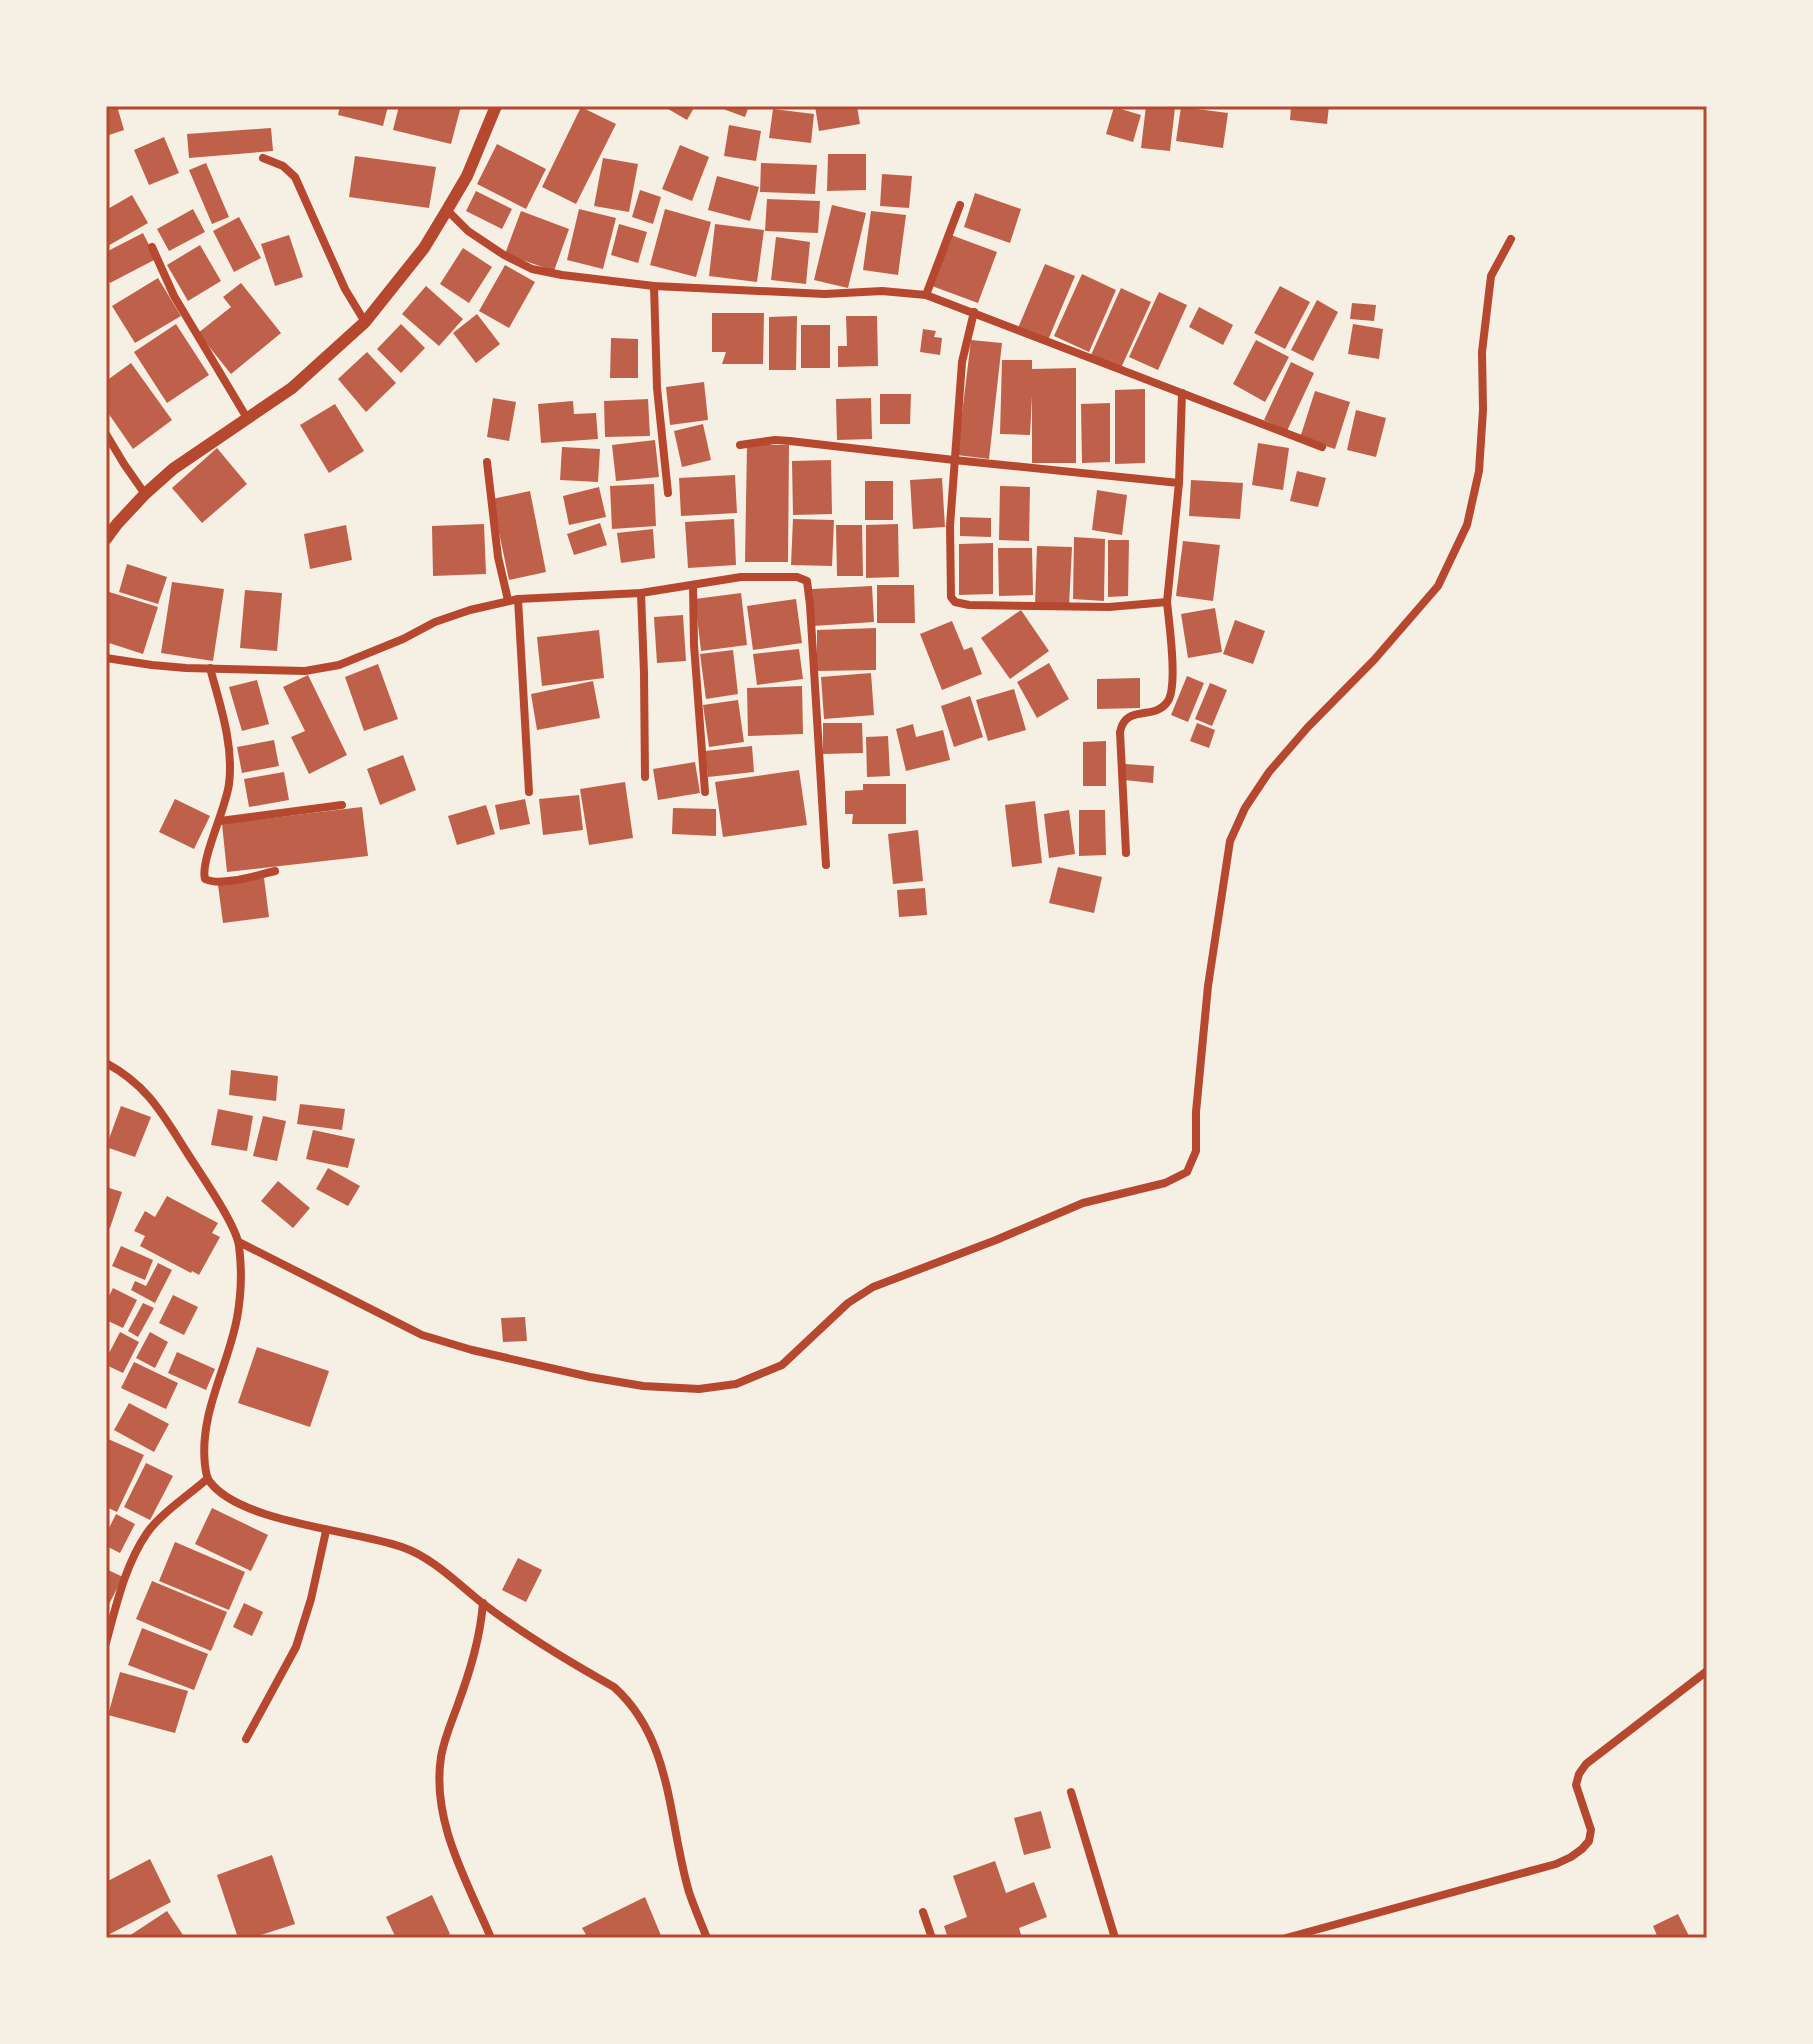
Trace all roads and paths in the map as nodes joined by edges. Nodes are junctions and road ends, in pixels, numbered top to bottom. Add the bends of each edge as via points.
1 (496, 106) edge
2 (263, 158) dead end
3 (960, 205) dead end
4 (447, 210) junction
5 (1511, 239) dead end
6 (152, 247) dead end
7 (654, 286) junction
8 (926, 295) junction
9 (974, 312) junction
10 (365, 322) junction
11 (1182, 393) junction
12 (247, 418) junction
13 (106, 434) edge
14 (740, 445) dead end
15 (1322, 447) dead end
16 (954, 460) junction
17 (487, 462) dead end
18 (1179, 483) junction
19 (668, 493) dead end
20 (145, 494) junction
21 (106, 539) edge
22 (693, 586) junction
23 (641, 593) junction
24 (518, 599) junction
25 (508, 600) junction
26 (1167, 602) junction
27 (106, 658) edge
28 (210, 668) junction
29 (645, 777) dead end
30 (529, 792) dead end
31 (705, 792) dead end
32 (342, 805) dead end
33 (220, 821) junction
34 (1126, 853) dead end
35 (826, 865) dead end
36 (275, 871) dead end
37 (106, 1063) edge
38 (239, 1242) junction
39 (207, 1479) junction
40 (326, 1531) junction
41 (483, 1603) junction
42 (106, 1643) edge
43 (1707, 1671) edge
44 (246, 1739) dead end
45 (1071, 1792) dead end
46 (923, 1912) dead end
47 (491, 1938) edge
48 (707, 1938) edge
49 (932, 1938) edge
50 (1115, 1938) edge
51 (1286, 1938) edge

1 - 4 street
2 - 10 street via 295,177
3 - 8 street
4 - 7 street via 485,244 532,269
4 - 10 street
5 - 38 street via 1491,276 1482,352 1479,471 1467,525 1438,586 1269,772 1230,841 1208,986 1196,1151 1187,1172 1165,1183 1083,1203 873,1287 848,1303 782,1365 736,1384 699,1389 590,1377 422,1335
6 - 12 street via 180,307
7 - 8 street
7 - 19 street
8 - 9 street
9 - 11 street
9 - 16 street via 962,362
10 - 12 street via 292,388
11 - 15 street
11 - 18 street
12 - 20 street
13 - 20 street
14 - 16 street via 790,441
16 - 18 street
16 - 26 street via 950,557 955,602 1109,607
17 - 25 street
18 - 26 street
20 - 21 street
22 - 23 street
22 - 31 street
22 - 35 street via 741,577 807,581
23 - 24 street
23 - 29 street
24 - 25 street
24 - 30 street
25 - 28 street via 435,622 339,665 305,671
26 - 34 street via 1173,678 1169,700 1159,709 1129,715 1120,732
27 - 28 street
28 - 33 street via 229,754 230,782
32 - 33 street
33 - 36 street via 205,879 221,882
37 - 38 street via 155,1102
38 - 39 street via 237,1319 209,1416 203,1449
39 - 40 street via 222,1495 251,1509
39 - 42 street via 148,1531 119,1596
40 - 41 street via 414,1552
40 - 44 street via 296,1647
41 - 47 street via 481,1630 441,1755 439,1780 446,1827
41 - 48 street via 614,1687 638,1714 664,1770 689,1891
43 - 51 street via 1586,1764 1576,1785 1591,1830 1589,1841 1571,1857
45 - 50 street
46 - 49 street

